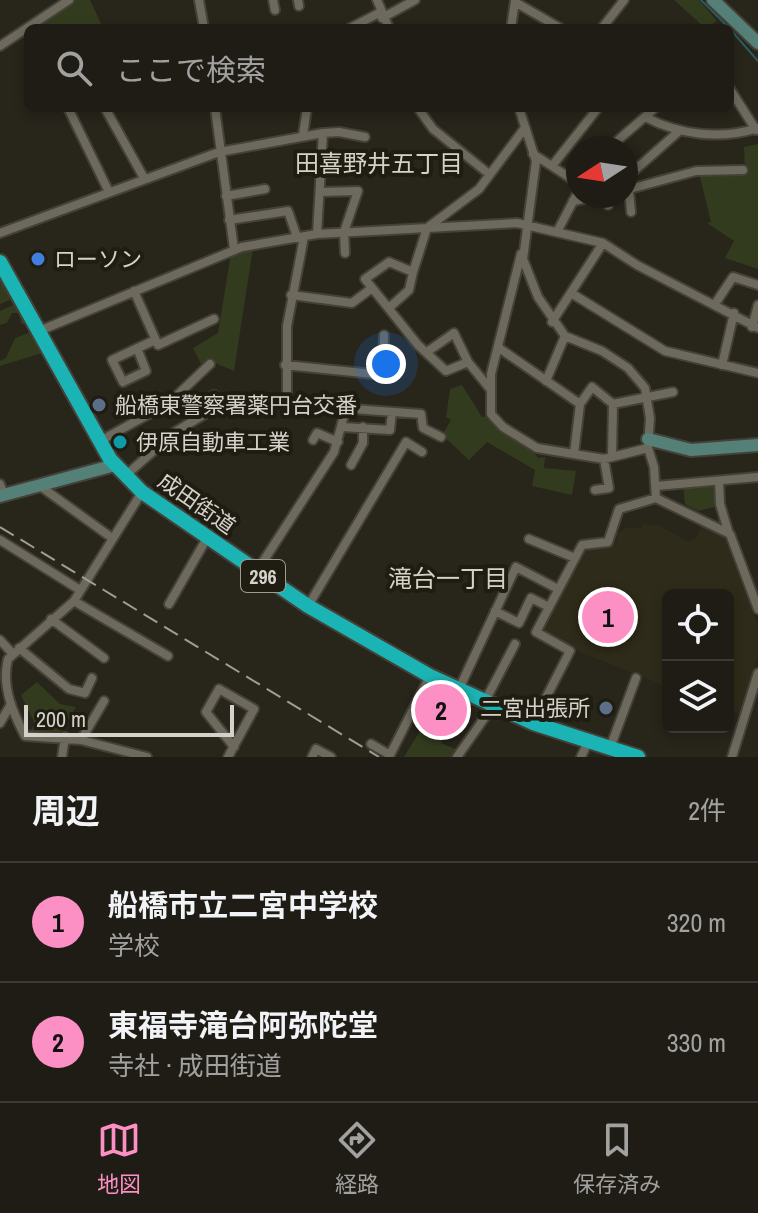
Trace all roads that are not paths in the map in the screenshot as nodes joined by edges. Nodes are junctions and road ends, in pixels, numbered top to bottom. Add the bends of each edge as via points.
1 (69, 0) edge
2 (199, 0) edge
3 (273, 0) edge
4 (377, 0) edge
5 (415, 0) edge
6 (624, 0) edge
7 (713, 0) edge
8 (515, 1) edge
9 (275, 10) dead end
10 (381, 16) junction
11 (33, 24) edge
12 (203, 24) edge
13 (360, 24) edge
14 (386, 24) edge
15 (512, 24) edge
16 (553, 24) edge
17 (605, 24) edge
18 (24, 30) edge
19 (758, 43) edge
20 (0, 46) edge
21 (734, 95) edge
22 (70, 112) edge
23 (107, 112) edge
24 (215, 112) edge
25 (306, 112) edge
26 (421, 112) edge
27 (520, 112) edge
28 (595, 112) edge
29 (650, 112) edge
30 (652, 112) edge
31 (524, 129) junction
32 (757, 129) edge
33 (678, 132) junction
34 (323, 133) junction
35 (303, 135) junction
36 (623, 136) edge
37 (365, 137) dead end
38 (219, 152) junction
39 (533, 154) junction
40 (552, 166) junction
41 (638, 167) edge
42 (743, 170) dead end
43 (489, 174) junction
44 (566, 175) edge
45 (144, 178) junction
46 (638, 187) edge
47 (265, 189) dead end
48 (109, 192) junction
49 (320, 192) junction
50 (226, 196) junction
51 (569, 208) edge
52 (630, 208) edge
53 (631, 212) dead end
54 (229, 220) junction
55 (526, 225) junction
56 (427, 228) junction
57 (558, 230) junction
58 (344, 232) junction
59 (0, 233) edge
60 (317, 234) junction
61 (300, 237) junction
62 (603, 243) junction
63 (234, 249) junction
64 (522, 250) junction
65 (345, 253) dead end
66 (1, 265) edge
67 (413, 272) junction
68 (758, 285) edge
69 (372, 288) junction
70 (134, 291) junction
71 (571, 293) junction
72 (291, 295) junction
73 (715, 304) junction
74 (758, 305) edge
75 (390, 307) junction
76 (734, 313) junction
77 (214, 319) dead end
78 (552, 322) junction
79 (755, 328) edge
80 (39, 331) junction
81 (384, 335) dead end
82 (565, 336) junction
83 (155, 340) junction
84 (137, 348) junction
85 (499, 348) junction
86 (427, 352) junction
87 (468, 362) junction
88 (210, 364) dead end
89 (285, 365) junction
90 (722, 365) junction
91 (758, 373) edge
92 (546, 381) junction
93 (491, 390) junction
94 (673, 392) dead end
95 (214, 395) dead end
96 (649, 397) junction
97 (580, 404) junction
98 (613, 404) junction
99 (346, 408) junction
100 (392, 412) junction
101 (342, 427) junction
102 (363, 427) junction
103 (441, 437) dead end
104 (313, 440) dead end
105 (100, 441) junction
106 (338, 442) junction
107 (648, 443) junction
108 (758, 445) edge
109 (422, 452) dead end
110 (574, 454) junction
111 (608, 457) junction
112 (351, 465) dead end
113 (120, 470) junction
114 (758, 477) edge
115 (719, 481) junction
116 (40, 486) junction
117 (656, 486) junction
118 (595, 490) dead end
119 (1, 492) edge
120 (142, 492) junction
121 (656, 498) junction
122 (730, 534) junction
123 (112, 538) junction
124 (207, 538) junction
125 (529, 539) dead end
126 (0, 540) edge
127 (575, 558) junction
128 (257, 572) junction
129 (558, 589) junction
130 (80, 590) junction
131 (74, 601) junction
132 (169, 604) dead end
133 (308, 606) junction
134 (549, 607) junction
135 (758, 609) edge
136 (495, 611) junction
137 (51, 619) junction
138 (0, 640) edge
139 (515, 644) dead end
140 (16, 651) junction
141 (168, 656) dead end
142 (104, 658) dead end
143 (758, 673) edge
144 (430, 676) junction
145 (92, 678) dead end
146 (636, 678) dead end
147 (3, 683) edge
148 (458, 691) junction
149 (104, 701) dead end
150 (11, 704) junction
151 (488, 705) junction
152 (0, 723) edge
153 (533, 723) junction
154 (65, 737) junction
155 (81, 740) junction
156 (588, 742) junction
157 (371, 744) dead end
158 (107, 745) junction
159 (234, 747) junction
160 (610, 748) junction
161 (62, 757) edge
162 (102, 757) edge
163 (146, 757) edge
164 (228, 757) edge
165 (312, 757) edge
166 (331, 757) edge
167 (457, 757) edge
168 (581, 757) edge
169 (638, 757) edge
170 (732, 757) edge

1 - 11 street
2 - 12 street
3 - 9 street
4 - 10 street
5 - 10 street
6 - 17 street
7 - 19 street
8 - 15 street
8 - 16 street
10 - 13 street
10 - 14 street
18 - 20 street
21 - 32 street
22 - 48 street
23 - 45 street
24 - 38 street
25 - 35 street
26 - 43 street via 433,129
27 - 31 street
28 - 40 street
29 - 36 street
30 - 33 street
31 - 39 street
31 - 43 street
32 - 33 street
33 - 41 street
34 - 35 street
34 - 37 street
34 - 49 street
35 - 38 street
38 - 45 street
38 - 50 street
39 - 40 street
39 - 55 street
40 - 44 street
42 - 46 street via 696,171
43 - 56 street via 479,189
45 - 48 street
47 - 50 street
48 - 59 street
49 - 58 street via 358,191
49 - 60 street
50 - 54 street
51 - 57 street
52 - 53 street
54 - 61 street via 288,211
54 - 63 street
55 - 56 street
55 - 57 street
55 - 64 street
56 - 58 street
56 - 67 street
57 - 62 street
58 - 60 street
58 - 65 street
60 - 61 street
61 - 63 street
61 - 72 street
62 - 71 street
62 - 73 street
63 - 70 street
64 - 78 street
64 - 85 street
66 - 80 highway, 成田街道 / 296
67 - 69 street via 389,262 365,279
67 - 75 street via 409,290
68 - 73 street via 733,277
69 - 72 street via 352,303
69 - 75 street
70 - 80 street
70 - 83 street
71 - 78 street
71 - 90 street via 665,351
72 - 89 street
73 - 76 street
74 - 79 street
75 - 86 street
76 - 79 street
76 - 90 street
77 - 83 street via 158,345
78 - 82 street
80 - 105 highway, 成田街道 / 296
81 - 89 street via 383,375
82 - 92 street
82 - 96 street via 628,368
83 - 84 street
84 - 84 street via 146,371 123,382 112,360
85 - 92 street
85 - 93 street
86 - 87 street via 446,371
86 - 87 street via 454,333
87 - 93 street
88 - 105 street via 169,403
89 - 99 street via 287,404
90 - 91 street
92 - 97 street
93 - 110 street via 491,414 503,427 537,448
94 - 96 street
95 - 113 street via 218,406
96 - 98 street
96 - 107 street
97 - 98 street via 592,387
97 - 110 street
98 - 111 street
99 - 100 street
99 - 101 street
100 - 102 street via 390,430
100 - 103 street via 421,414 423,428
101 - 102 street
101 - 106 street
102 - 112 street via 363,443
104 - 106 street via 317,433
105 - 113 highway, 成田街道 / 296
106 - 128 street
107 - 108 street via 691,450
107 - 111 street
107 - 117 street
109 - 133 street via 406,442
110 - 111 street
111 - 118 street via 609,488
113 - 116 street
113 - 120 highway, 成田街道 / 296
114 - 115 street
115 - 117 street
115 - 122 street
116 - 119 street
116 - 123 street
117 - 121 street
120 - 123 street
120 - 124 highway, 成田街道 / 296
121 - 122 street
121 - 127 street via 619,509 610,539 582,545
122 - 135 street
123 - 130 street
124 - 128 highway, 成田街道 / 296
124 - 132 street
125 - 127 street
126 - 130 street
127 - 129 street
128 - 133 highway, 成田街道 / 296
129 - 134 street
129 - 136 street via 516,567
130 - 131 street
131 - 137 street
131 - 141 street
133 - 144 highway, 成田街道 / 296
134 - 136 street via 531,598 519,623
134 - 153 street via 536,632 570,651
136 - 148 street
137 - 140 street
137 - 142 street
138 - 140 street
139 - 151 street
140 - 145 street via 69,689 85,693
140 - 147 street via 8,659
143 - 170 street
144 - 148 highway, 成田街道 / 296
144 - 157 street via 390,755
146 - 160 street
147 - 150 street
148 - 151 highway, 成田街道 / 296
149 - 155 street
150 - 152 street
150 - 154 street via 25,736
151 - 153 highway, 成田街道 / 296
151 - 167 street
153 - 156 highway, 成田街道 / 296
154 - 155 street
154 - 161 street
155 - 158 street
156 - 160 highway, 成田街道 / 296
156 - 168 street
158 - 162 street
158 - 163 street
159 - 159 street via 206,712 219,689 254,709
159 - 164 street
160 - 169 highway, 成田街道 / 296
165 - 166 street via 316,749

